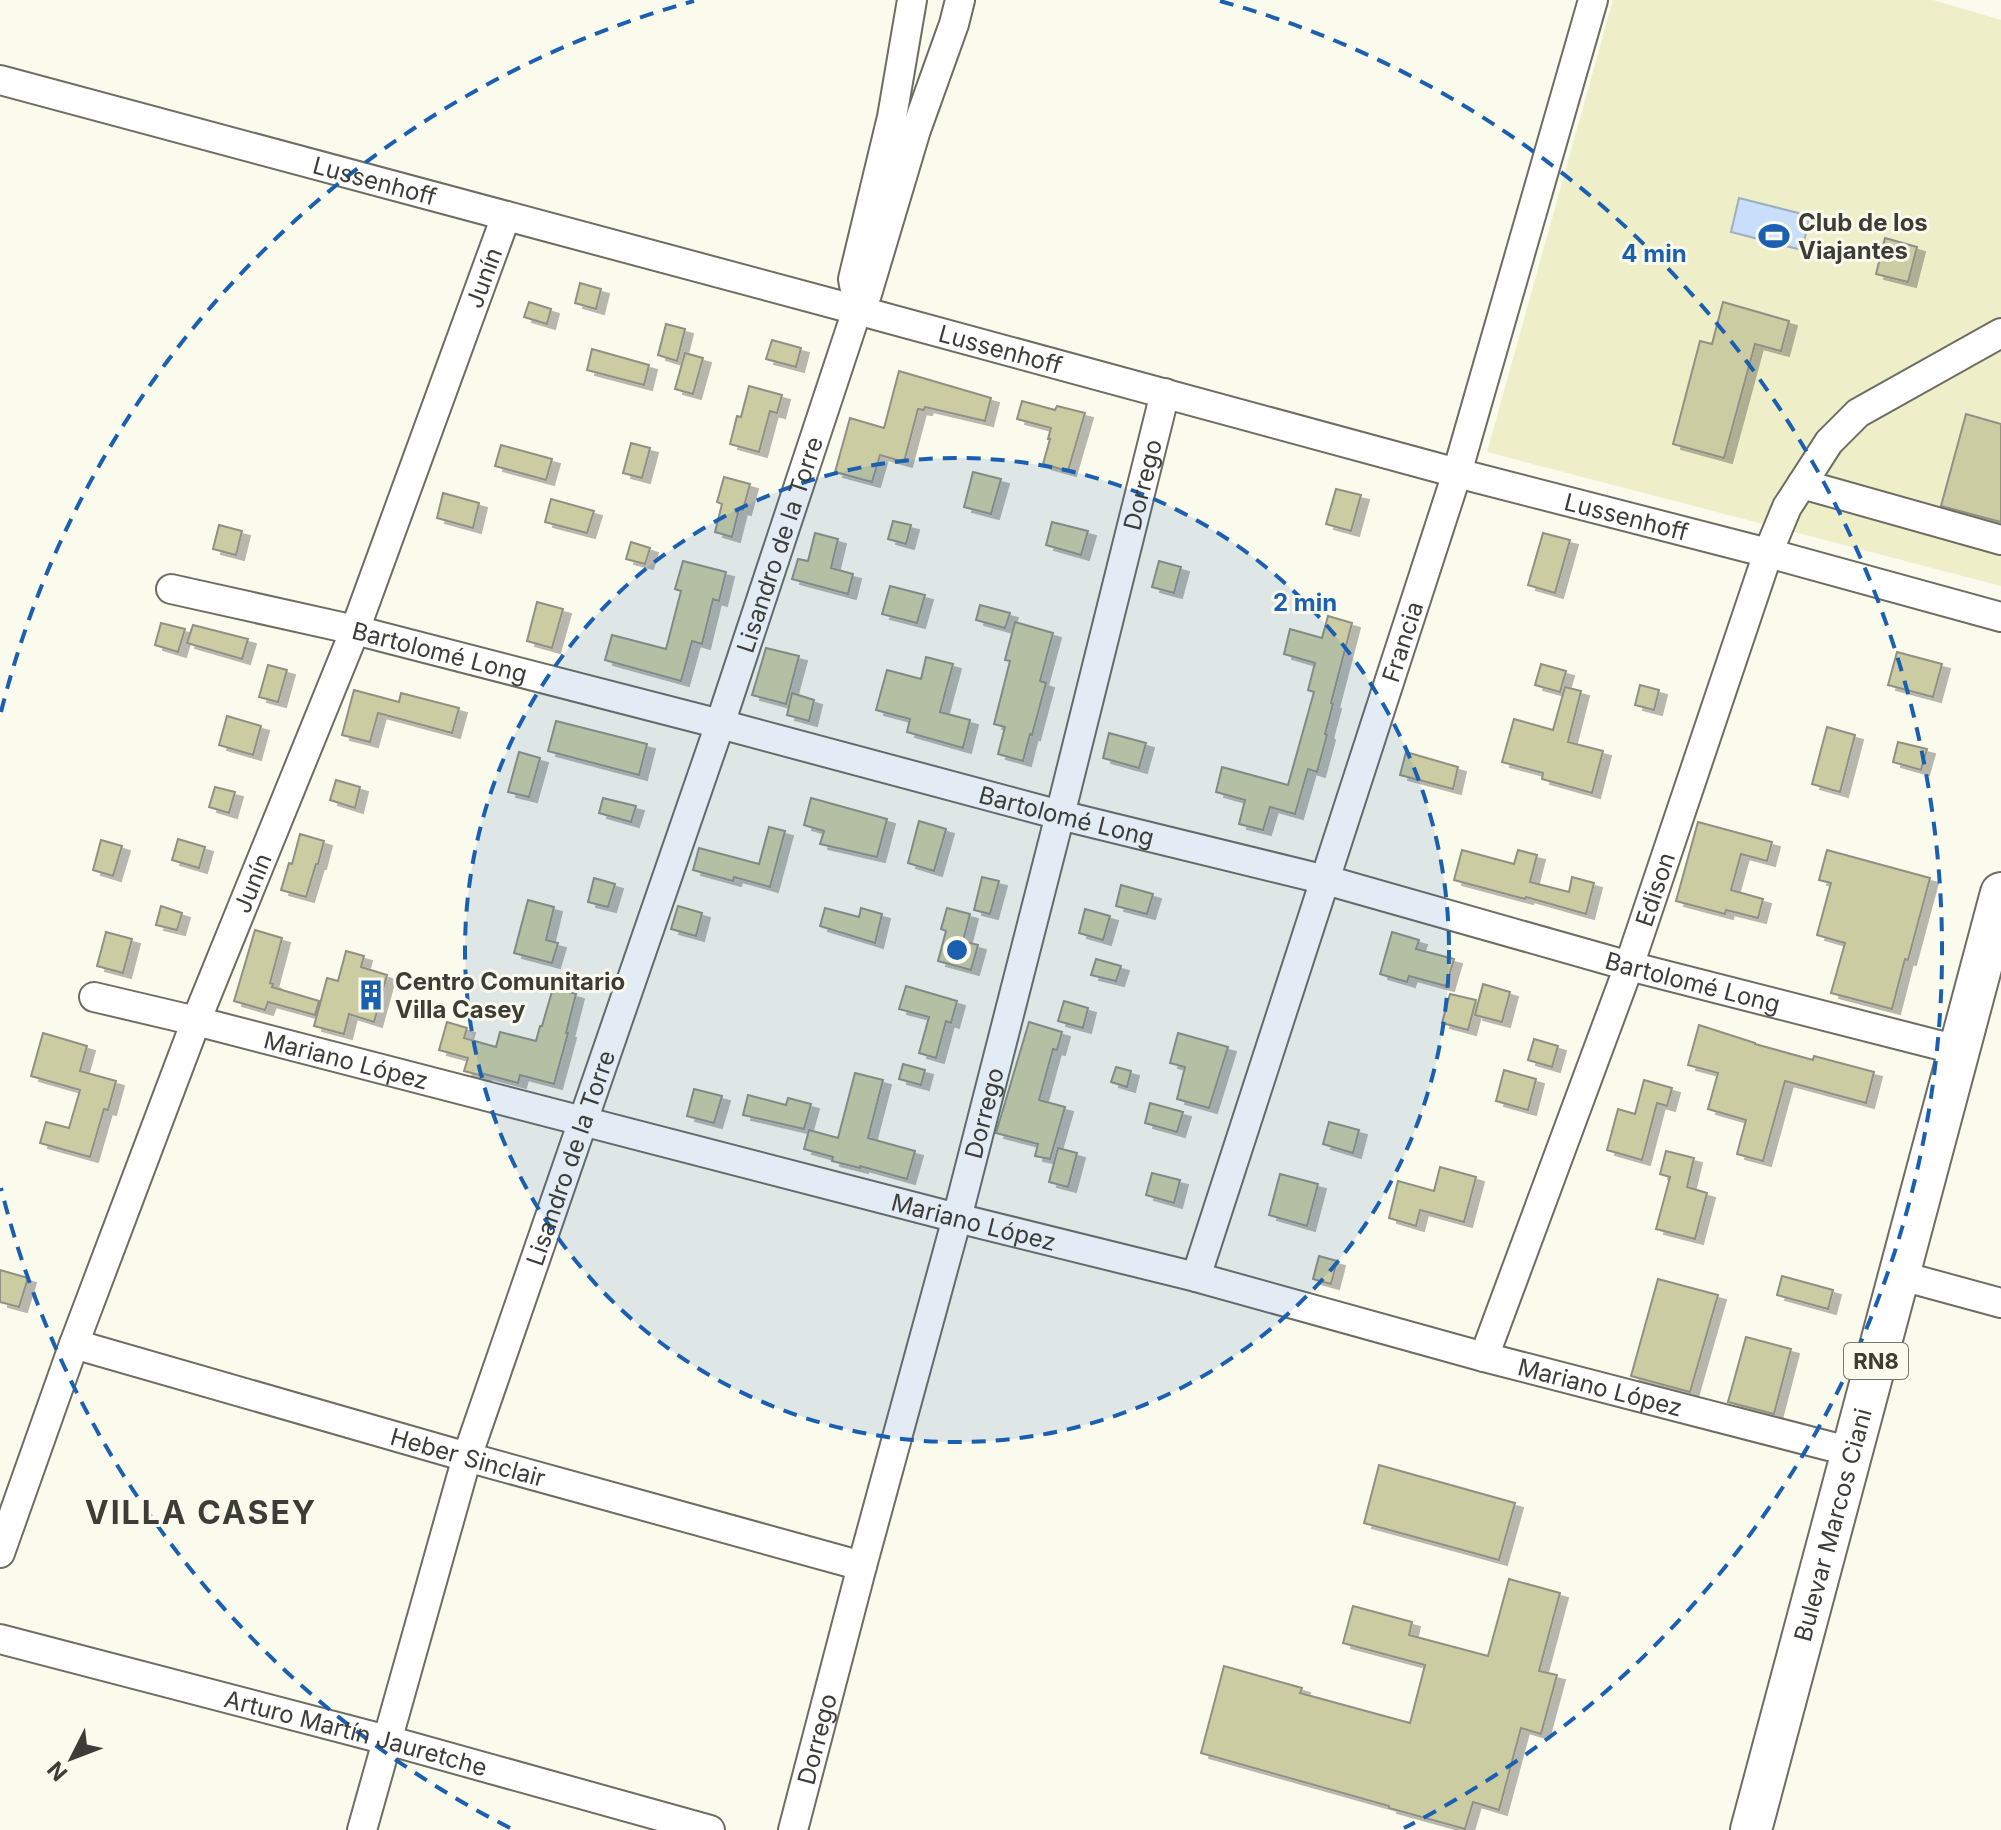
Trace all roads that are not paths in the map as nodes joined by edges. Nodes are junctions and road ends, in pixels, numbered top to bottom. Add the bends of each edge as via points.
1 (1593, 0) edge
2 (910, 6) edge
3 (957, 12) edge
4 (0, 80) edge
5 (506, 216) junction
6 (857, 310) junction
7 (2001, 333) edge
8 (1165, 393) junction
9 (1457, 473) junction
10 (1802, 484) junction
11 (2001, 540) edge
12 (1768, 553) junction
13 (171, 589) dead end
14 (2001, 617) edge
15 (355, 630) junction
16 (720, 724) junction
17 (1060, 815) junction
18 (1326, 880) junction
19 (2001, 893) edge
20 (1629, 966) junction
21 (94, 997) dead end
22 (196, 1021) junction
23 (1958, 1050) junction
24 (582, 1122) junction
25 (957, 1218) junction
26 (1898, 1275) junction
27 (1196, 1277) junction
28 (2001, 1303) edge
29 (74, 1344) junction
30 (1484, 1357) junction
31 (1852, 1452) junction
32 (467, 1457) junction
33 (0, 1553) edge
34 (862, 1566) junction
35 (0, 1639) edge
36 (387, 1740) junction
37 (362, 1830) edge
38 (710, 1830) edge
39 (793, 1830) edge
40 (1751, 1830) edge

1 - 9 street, Francia
2 - 3 street via 923,28 932,31
2 - 6 street, Lisandro de la Torre via 892,117 853,279
3 - 6 street, Lisandro de la Torre via 867,294
4 - 5 street, Lussenhoff
5 - 6 street, Lussenhoff
5 - 15 street, Junín
6 - 8 street, Lussenhoff
6 - 16 street, Lisandro de la Torre
7 - 10 street, Edison via 1858,413 1829,442
8 - 9 street, Lussenhoff
8 - 17 street, Dorrego
9 - 12 street, Lussenhoff
9 - 18 street, Francia
10 - 11 street
10 - 12 street, Edison
12 - 14 street, Lussenhoff
12 - 20 street, Edison
13 - 15 street, Bartolomé Long
15 - 16 street, Bartolomé Long
15 - 22 street, Junín
16 - 17 street, Bartolomé Long
16 - 24 street, Lisandro de la Torre
17 - 18 street, Bartolomé Long
17 - 25 street, Dorrego
18 - 20 street, Bartolomé Long
18 - 27 street, Francia
19 - 23 highway, Bulevar Marcos Ciani / RN8
20 - 23 street, Bartolomé Long
20 - 30 street, Edison
21 - 22 street, Mariano López
22 - 24 street, Mariano López
22 - 29 street, Junín
23 - 26 highway, Bulevar Marcos Ciani / RN8
24 - 25 street, Mariano López
24 - 32 street, Lisandro de la Torre
25 - 27 street, Mariano López
25 - 34 street, Dorrego
26 - 28 street
26 - 31 highway, Bulevar Marcos Ciani / RN8
27 - 30 street, Mariano López
29 - 32 street, Heber Sinclair
29 - 33 street, Junín
30 - 31 street, Mariano López
31 - 40 highway, Bulevar Marcos Ciani / RN8
32 - 34 street, Heber Sinclair
32 - 36 street, Lisandro de la Torre
34 - 39 street, Dorrego
35 - 36 street, Arturo Martín Jauretche
36 - 37 street, Lisandro de la Torre
36 - 38 street, Arturo Martín Jauretche

